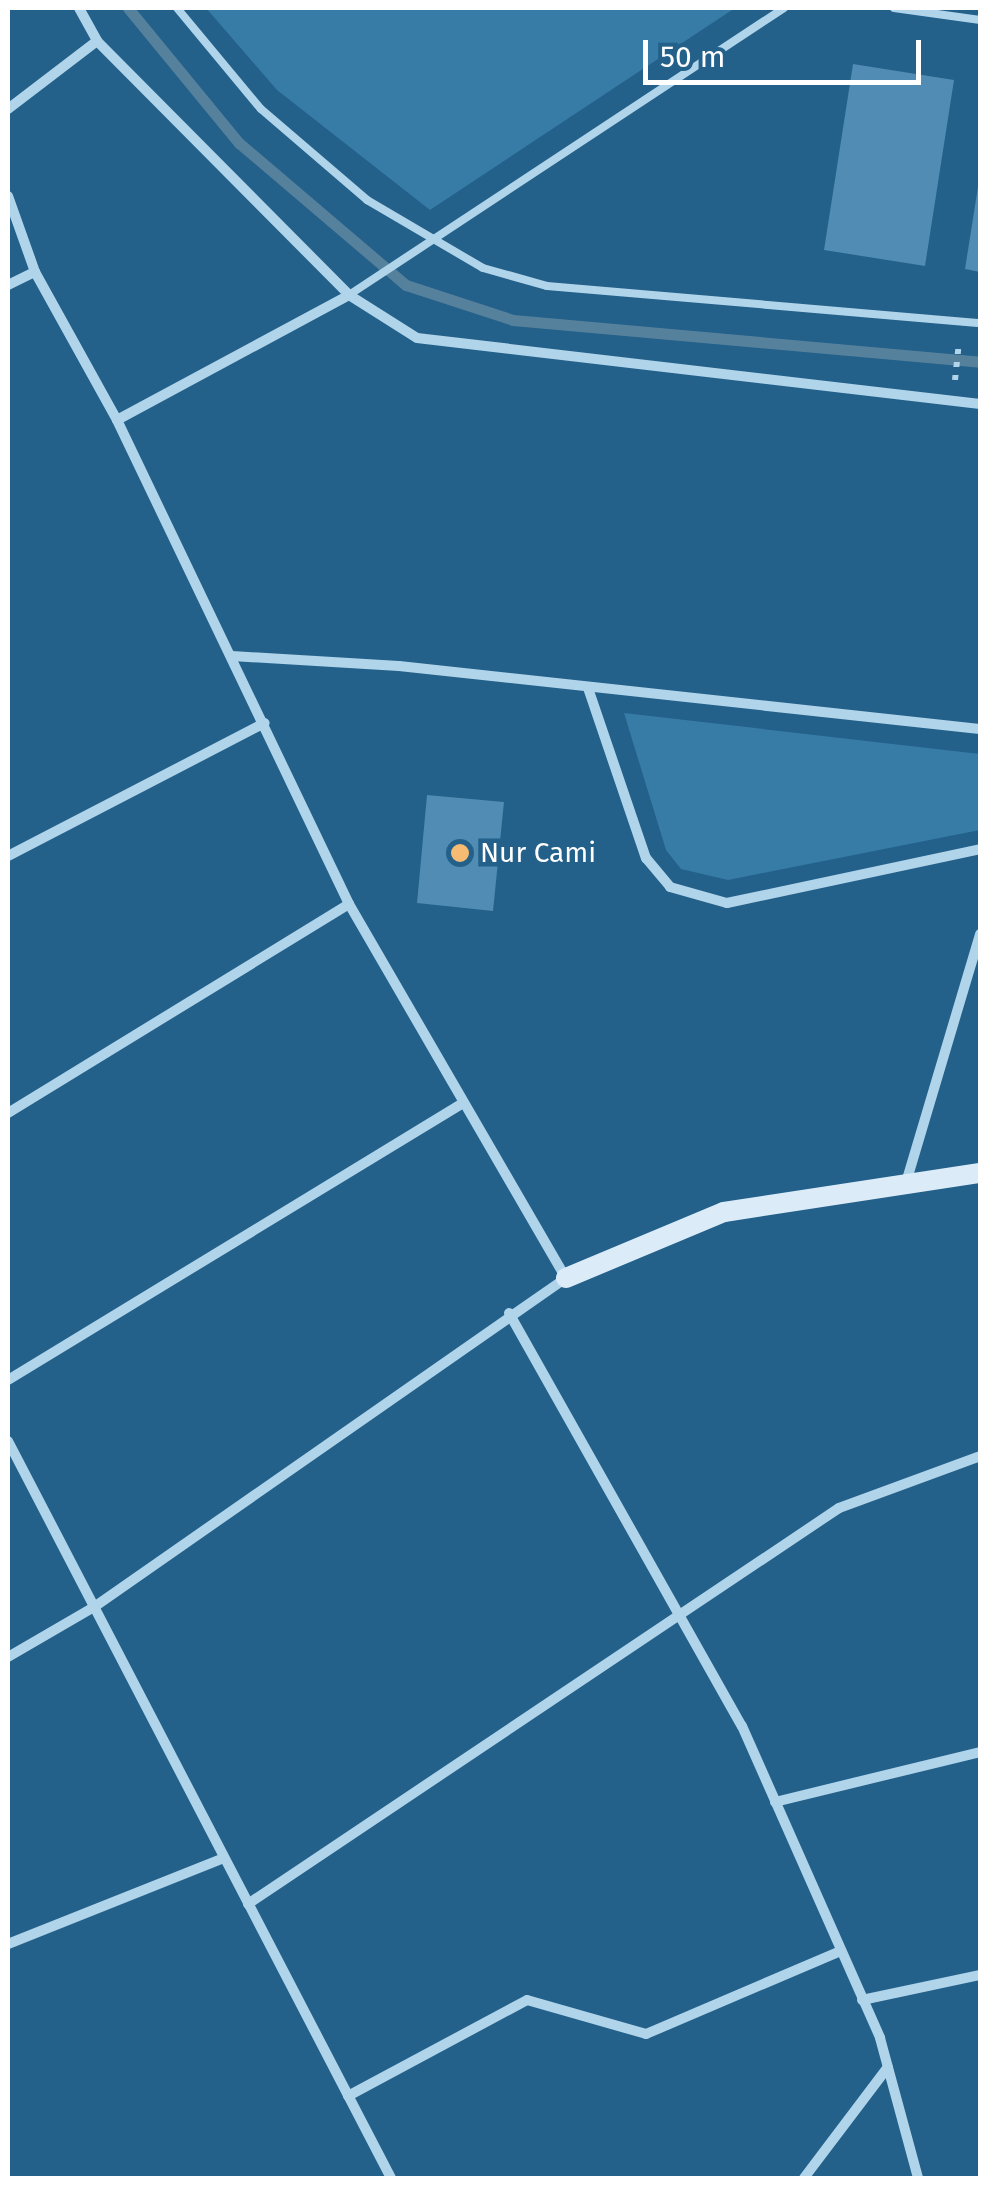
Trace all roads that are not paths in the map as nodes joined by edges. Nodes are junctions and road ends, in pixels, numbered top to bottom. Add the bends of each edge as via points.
1 (79, 8) edge
2 (177, 8) edge
3 (784, 8) edge
4 (894, 8) edge
5 (980, 20) edge
6 (97, 41) junction
7 (8, 110) edge
8 (8, 196) edge
9 (436, 242) junction
10 (36, 272) junction
11 (8, 285) edge
12 (349, 295) junction
13 (980, 323) edge
14 (980, 404) edge
15 (117, 420) junction
16 (232, 656) junction
17 (588, 688) junction
18 (265, 723) junction
19 (980, 730) edge
20 (980, 850) edge
21 (8, 856) edge
22 (349, 904) junction
23 (980, 934) edge
24 (463, 1103) junction
25 (8, 1112) edge
26 (980, 1172) edge
27 (904, 1186) junction
28 (566, 1278) junction
29 (509, 1314) junction
30 (8, 1380) edge
31 (8, 1441) edge
32 (980, 1456) edge
33 (94, 1607) junction
34 (681, 1618) junction
35 (8, 1657) edge
36 (980, 1752) edge
37 (775, 1802) junction
38 (224, 1858) junction
39 (248, 1904) junction
40 (8, 1944) edge
41 (842, 1951) junction
42 (980, 1975) edge
43 (862, 2000) junction
44 (888, 2067) junction
45 (348, 2096) junction
46 (389, 2176) edge
47 (375, 2178) edge
48 (804, 2178) edge
49 (918, 2178) edge

1 - 6 street
2 - 9 lane via 261,109 368,200
3 - 9 lane
4 - 5 lane
6 - 7 street
6 - 12 street
8 - 10 street
9 - 12 lane
9 - 13 lane via 483,268 547,286
10 - 11 street
10 - 15 street
12 - 14 street via 416,338
12 - 15 street
15 - 16 street
16 - 17 street
16 - 18 street
17 - 19 street
17 - 20 street via 646,858 670,887 727,903
18 - 21 street
18 - 22 street
22 - 24 street
22 - 25 street
23 - 27 street
24 - 28 street
24 - 30 street
26 - 27 street
27 - 28 street via 724,1212
28 - 29 street
29 - 33 street
29 - 34 street
31 - 33 street
32 - 34 street via 839,1508
33 - 35 street
33 - 38 street
34 - 37 street
34 - 39 street
36 - 37 street
37 - 41 street
38 - 39 street
38 - 40 street
39 - 45 street
41 - 43 street
41 - 45 street via 646,2034 527,2000
42 - 43 street
43 - 44 street
44 - 48 street
44 - 49 street
45 - 46 street
46 - 47 street

